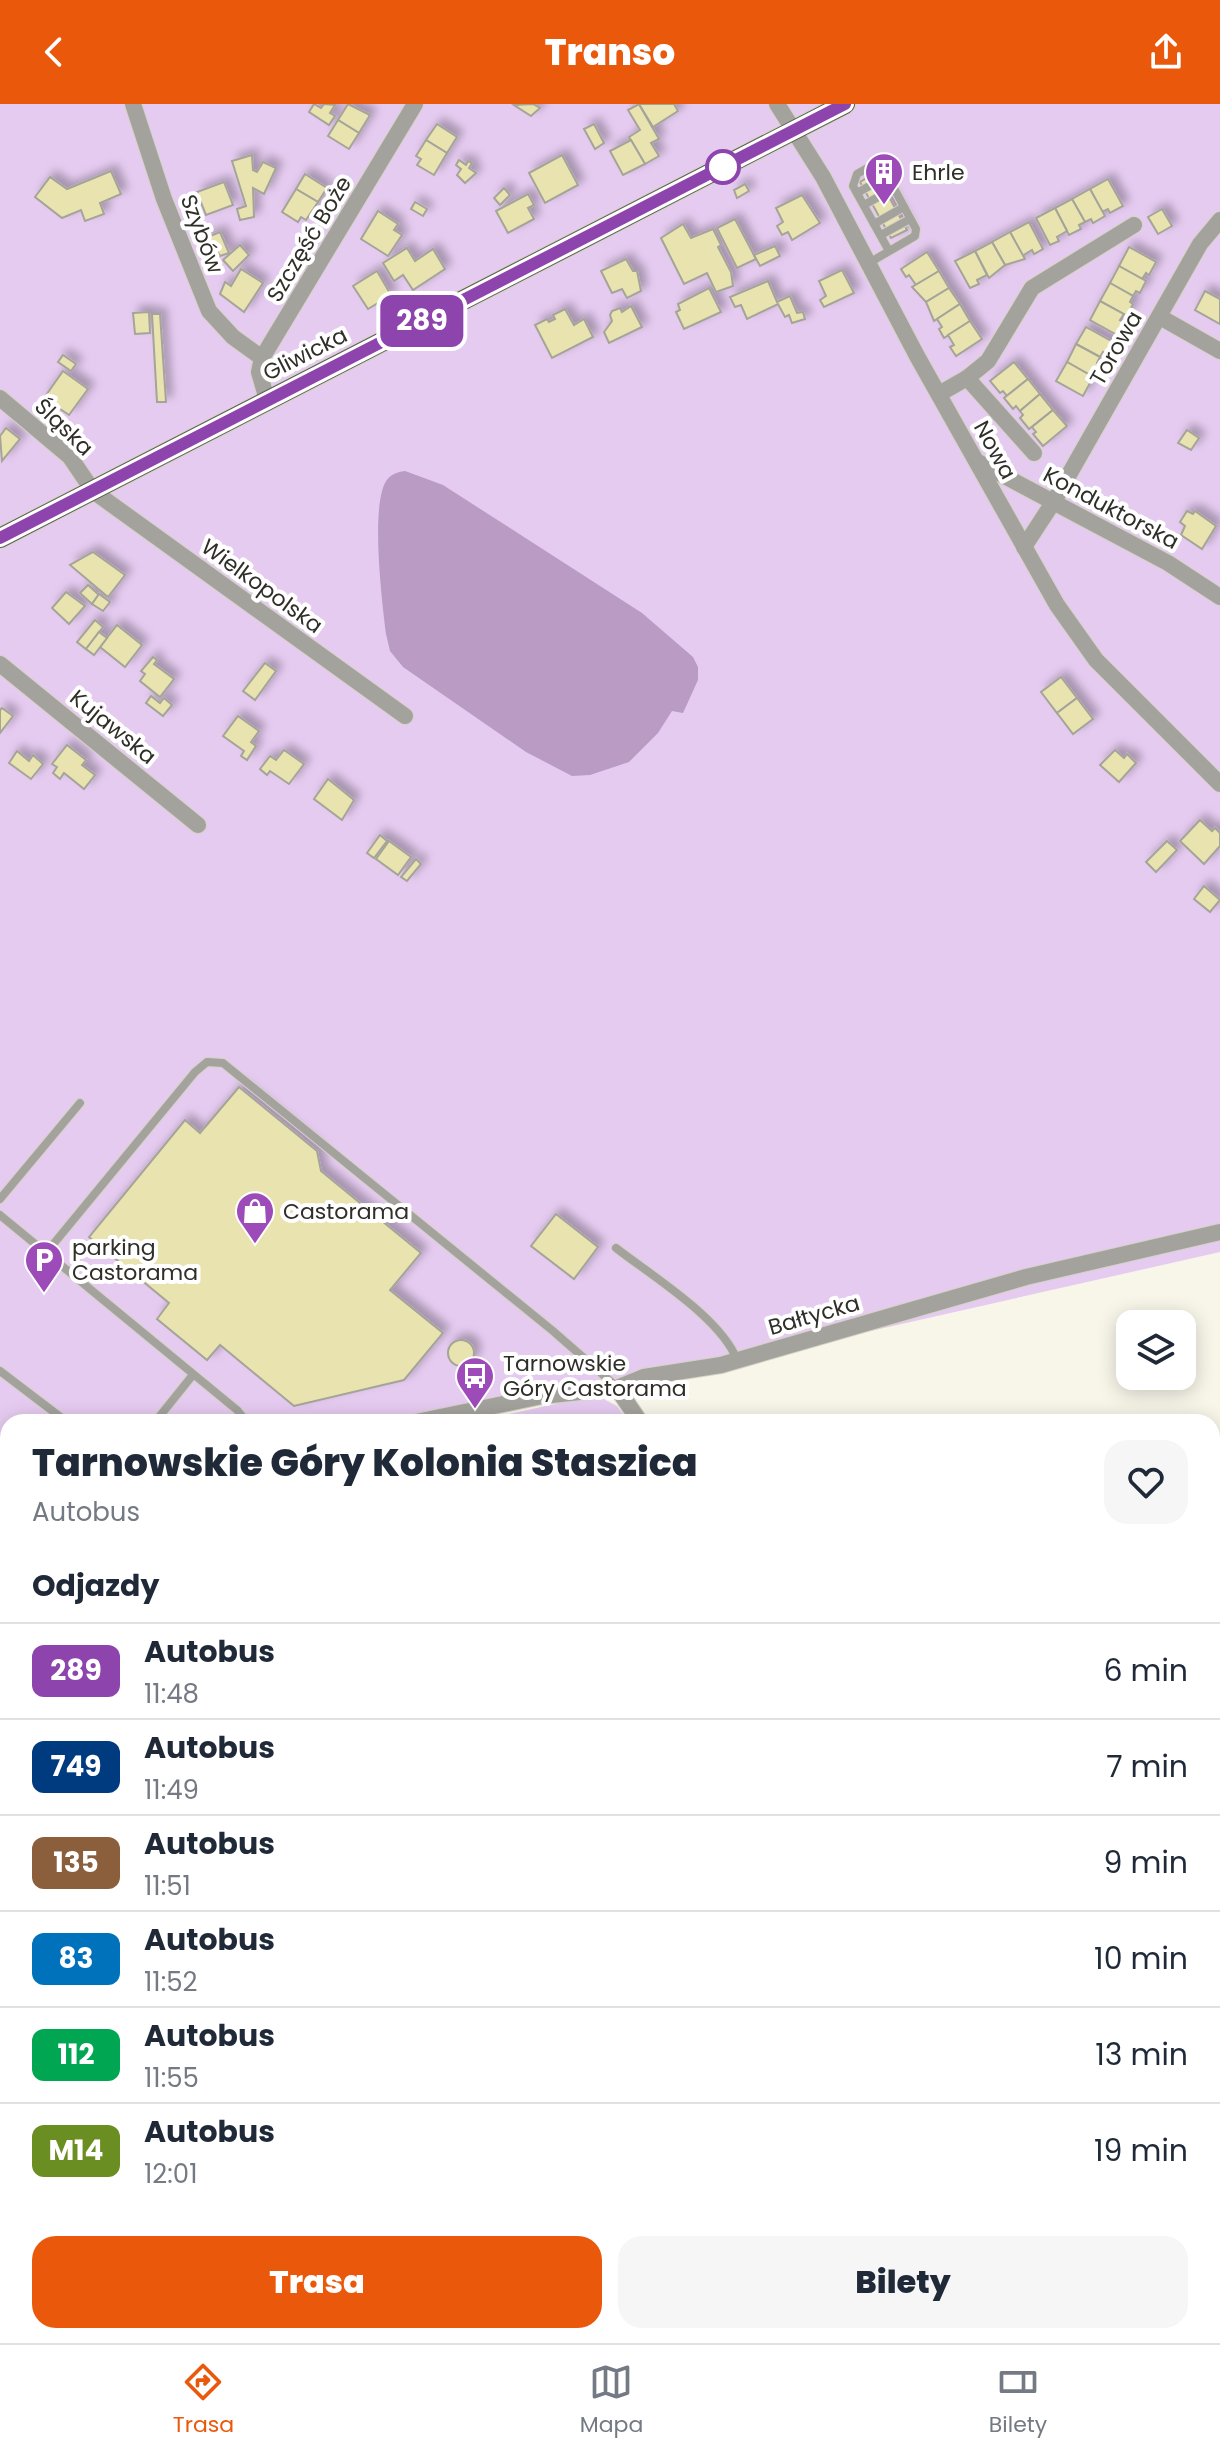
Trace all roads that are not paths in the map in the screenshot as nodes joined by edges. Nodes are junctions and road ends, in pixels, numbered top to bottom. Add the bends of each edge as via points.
1 (133, 104) edge
2 (415, 104) edge
3 (777, 104) edge
4 (845, 104) edge
5 (794, 130) junction
6 (887, 176) junction
7 (894, 188) junction
8 (857, 193) junction
9 (864, 205) junction
10 (904, 207) junction
11 (910, 219) junction
12 (1220, 220) edge
13 (874, 224) junction
14 (1134, 225) dead end
15 (881, 235) junction
16 (889, 251) junction
17 (868, 263) junction
18 (1160, 317) junction
19 (1220, 351) edge
20 (262, 358) junction
21 (967, 378) junction
22 (939, 394) junction
23 (0, 398) edge
24 (267, 400) junction
25 (1034, 453) dead end
26 (978, 462) junction
27 (93, 491) junction
28 (1054, 501) junction
29 (0, 538) edge
30 (1024, 547) junction
31 (1220, 597) edge
32 (0, 664) edge
33 (405, 716) dead end
34 (1220, 784) edge
35 (198, 825) dead end
36 (80, 1103) dead end
37 (0, 1199) edge
38 (0, 1215) edge
39 (1220, 1232) edge
40 (616, 1248) dead end
41 (46, 1253) junction
42 (737, 1361) junction
43 (0, 1371) edge
44 (192, 1376) junction
45 (617, 1388) junction
46 (56, 1414) edge
47 (161, 1414) edge
48 (240, 1414) edge
49 (455, 1414) edge
50 (635, 1414) edge

1 - 20 street, Szybów via 209,311
2 - 20 street, Szczęść Boże
3 - 5 street, Nowa
4 - 5 main road, Gliwicka
5 - 17 street, Nowa
5 - 24 main road, Gliwicka
6 - 7 lane
6 - 8 lane
6 - 8 lane via 883,168 871,166 857,174
7 - 9 lane
7 - 10 lane
8 - 9 lane
9 - 13 lane
10 - 11 lane
10 - 13 lane
11 - 15 lane
11 - 16 lane via 915,236
12 - 18 street, Torowa via 1200,244
13 - 15 lane
14 - 21 street via 1032,288 988,361
15 - 16 lane
16 - 17 lane
17 - 22 street, Nowa
18 - 19 street
18 - 28 street, Torowa
20 - 24 street via 259,372
21 - 22 street
21 - 25 street
22 - 26 street, Nowa
23 - 27 street, Śląska via 70,457
24 - 27 main road, Gliwicka
26 - 28 street, Konduktorska
26 - 30 street, Nowa
27 - 29 main road, Gliwicka
27 - 33 street, Wielkopolska
28 - 30 street, Torowa
28 - 31 street, Konduktorska
30 - 34 street, Nowa via 1096,660
32 - 35 street, Kujawska
36 - 37 lane
38 - 41 lane
39 - 42 street, Bałtycka via 1026,1277
40 - 42 lane via 716,1326
41 - 44 lane
41 - 45 lane via 195,1072 207,1062 223,1063
42 - 45 street, Bałtycka via 644,1377
43 - 46 lane
44 - 47 lane
44 - 48 lane
45 - 49 street, Bałtycka
45 - 50 street

